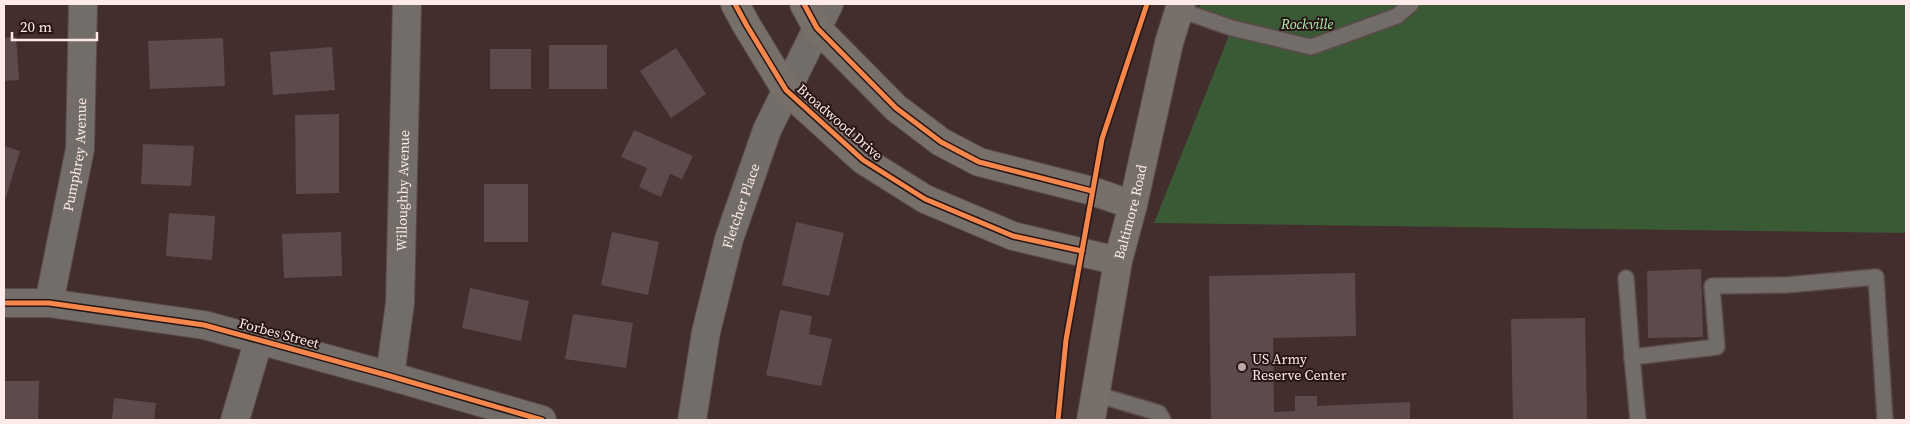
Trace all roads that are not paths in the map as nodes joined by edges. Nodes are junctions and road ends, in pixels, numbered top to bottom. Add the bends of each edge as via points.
1 (83, 4) edge
2 (407, 4) edge
3 (735, 4) edge
4 (804, 4) edge
5 (830, 4) edge
6 (1411, 4) edge
7 (1181, 7) edge
8 (817, 28) junction
9 (786, 90) junction
10 (1133, 205) junction
11 (1118, 261) junction
12 (1626, 278) dead end
13 (4, 303) edge
14 (49, 304) junction
15 (259, 339) junction
16 (1632, 358) junction
17 (390, 376) junction
18 (1093, 407) edge
19 (235, 420) edge
20 (542, 420) edge
21 (692, 420) edge
22 (1163, 420) edge
23 (1638, 420) edge
24 (1885, 420) edge

1 - 14 street, Pumphrey Avenue via 80,149
2 - 17 street, Willoughby Avenue via 400,303
3 - 9 street, Broadwood Drive
4 - 8 street
5 - 8 street, Fletcher Place
6 - 7 lane via 1397,16 1311,47 1232,28
7 - 10 street, Baltimore Road via 1169,44
8 - 9 street, Fletcher Place
8 - 10 street via 896,108 941,142 979,162 1076,186
9 - 11 street, Broadwood Drive via 863,160 924,199 1014,236
9 - 21 street, Fletcher Place via 767,130 729,239 706,332
10 - 11 street, Baltimore Road
11 - 18 street, Baltimore Road
12 - 16 lane
13 - 14 street, Forbes Street
14 - 15 street, Forbes Street via 204,325
15 - 17 street, Forbes Street
15 - 19 street
16 - 23 lane
16 - 24 lane via 1717,347 1712,286 1786,285 1876,277
17 - 20 street, Forbes Street
18 - 22 lane via 1159,413

